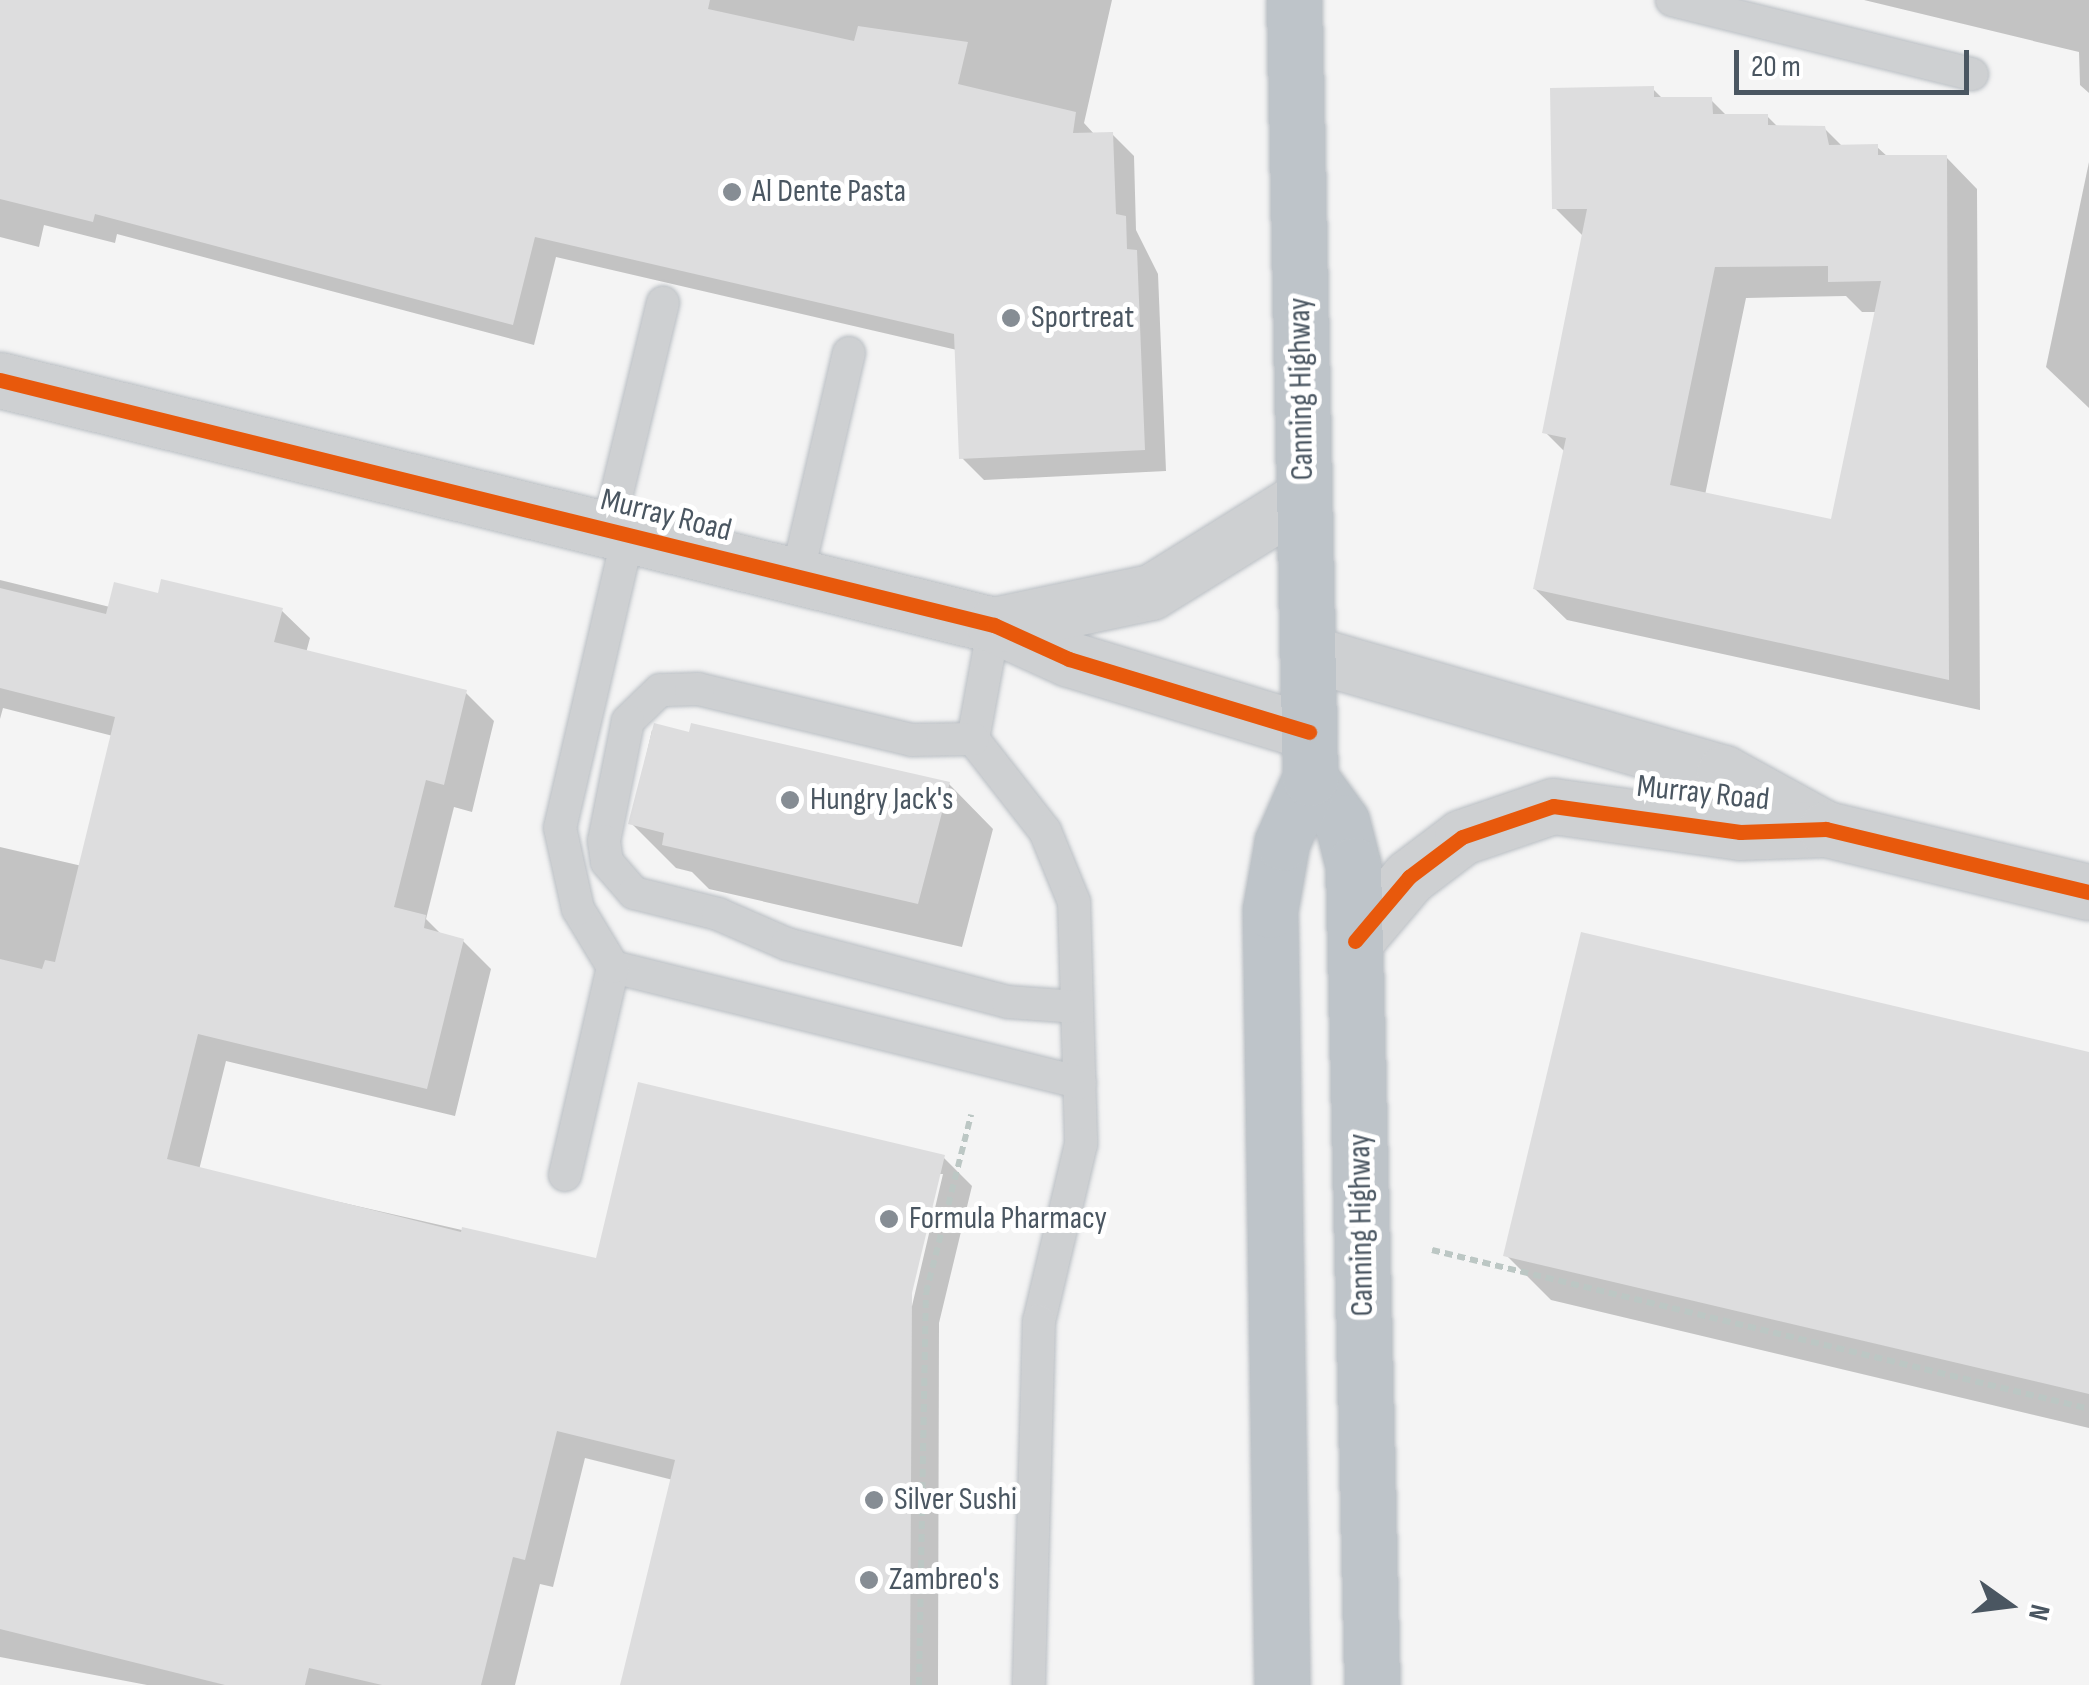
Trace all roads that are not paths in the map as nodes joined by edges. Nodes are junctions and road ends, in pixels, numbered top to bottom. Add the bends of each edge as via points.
1 (1294, 0) edge
2 (1672, 0) edge
3 (1972, 74) dead end
4 (663, 303) dead end
5 (849, 353) dead end
6 (0, 380) edge
7 (1304, 497) junction
8 (618, 532) junction
9 (797, 576) junction
10 (994, 625) junction
11 (1308, 653) junction
12 (973, 739) junction
13 (1310, 755) junction
14 (1826, 829) junction
15 (2089, 892) edge
16 (1355, 941) junction
17 (613, 968) junction
18 (1078, 1007) junction
19 (1080, 1083) junction
20 (565, 1175) dead end
21 (1030, 1685) edge
22 (1282, 1685) edge
23 (1372, 1685) edge

1 - 7 highway, Canning Highway
2 - 3 lane
4 - 8 lane
5 - 9 lane
6 - 8 street, Murray Road
7 - 10 street, Murray Road via 1151,592
7 - 11 highway, Canning Highway
8 - 9 street, Murray Road
8 - 17 lane via 560,828 578,908
9 - 10 street, Murray Road
10 - 12 lane
10 - 13 street, Murray Road
11 - 13 highway, Canning Highway
11 - 14 street, Murray Road via 1724,773
12 - 18 lane via 1062,864 1074,902
12 - 18 lane via 912,740 698,688 660,690 628,721 604,841 607,862 634,893 718,914 788,944 1008,1002
13 - 16 highway, Canning Highway via 1342,822 1353,865
13 - 22 highway, Canning Highway via 1282,842 1270,910
14 - 15 street, Murray Road
14 - 16 street, Murray Road via 1740,832 1578,806 1519,812 1431,858 1373,913
16 - 23 highway, Canning Highway
17 - 19 lane
17 - 20 lane
18 - 19 lane
19 - 21 lane via 1081,1144 1040,1320

